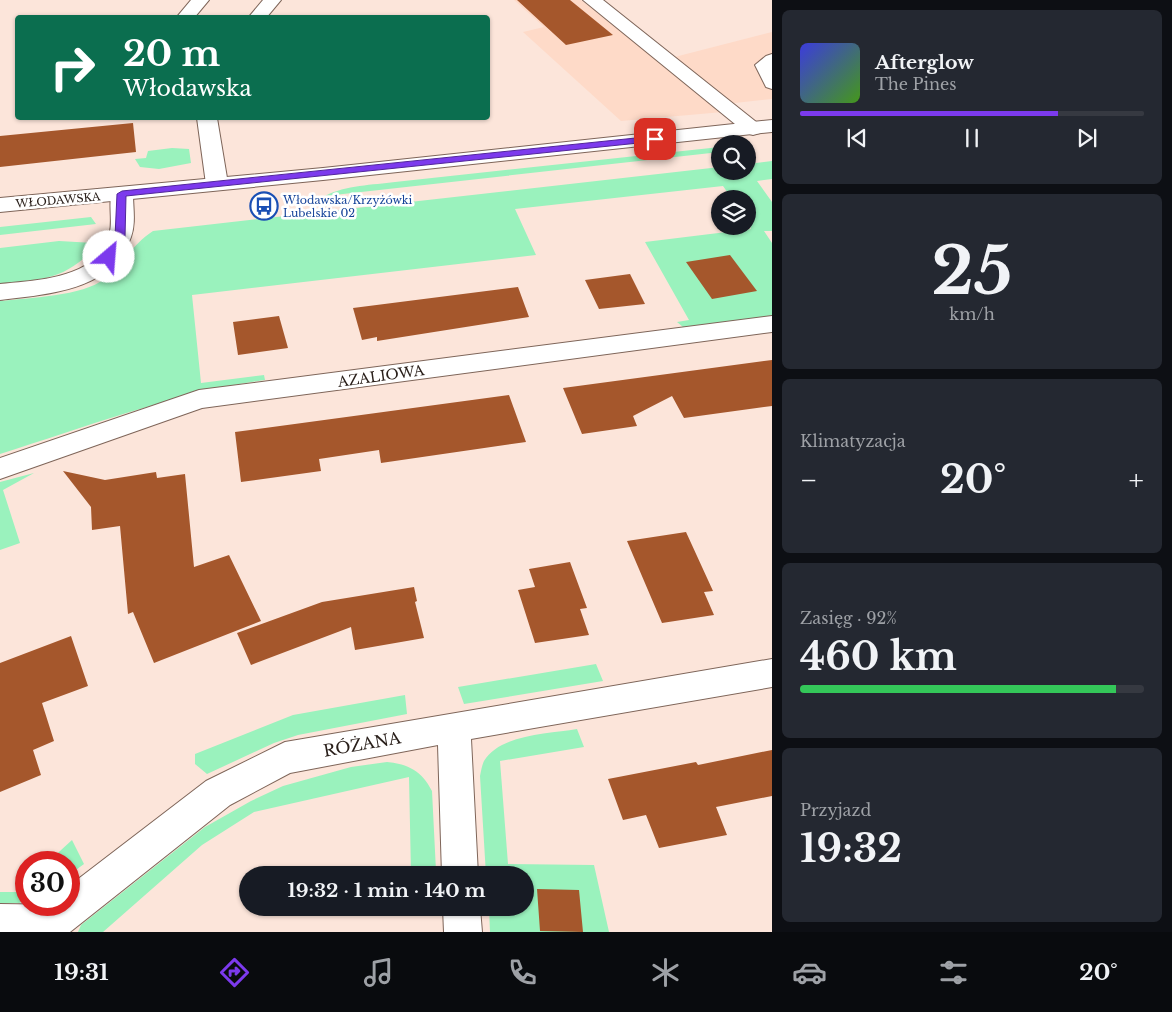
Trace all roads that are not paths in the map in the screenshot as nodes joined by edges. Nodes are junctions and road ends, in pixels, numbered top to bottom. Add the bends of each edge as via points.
1 (200, 0) edge
2 (272, 0) edge
3 (592, 0) edge
4 (187, 15) edge
5 (259, 15) edge
6 (772, 59) edge
7 (772, 84) edge
8 (207, 120) edge
9 (763, 127) edge
10 (217, 184) junction
11 (122, 194) junction
12 (0, 205) edge
13 (0, 292) edge
14 (772, 324) edge
15 (0, 469) edge
16 (772, 674) edge
17 (454, 727) junction
18 (460, 866) edge
19 (462, 916) edge
20 (0, 923) edge
21 (52, 927) edge
22 (463, 932) edge

1 - 4 street
2 - 5 street
3 - 9 street
6 - 7 lane via 763,64
8 - 10 street
9 - 10 street, WŁODAWSKA
10 - 11 street, WŁODAWSKA
11 - 12 street, WŁODAWSKA
11 - 13 street via 120,237 109,257 91,272 58,285
14 - 15 street, AZALIOWA via 199,399
16 - 17 street, RÓŻANA
17 - 18 street
17 - 21 street, RÓŻANA via 285,758 218,793
19 - 22 street
20 - 21 street, RÓŻANA

